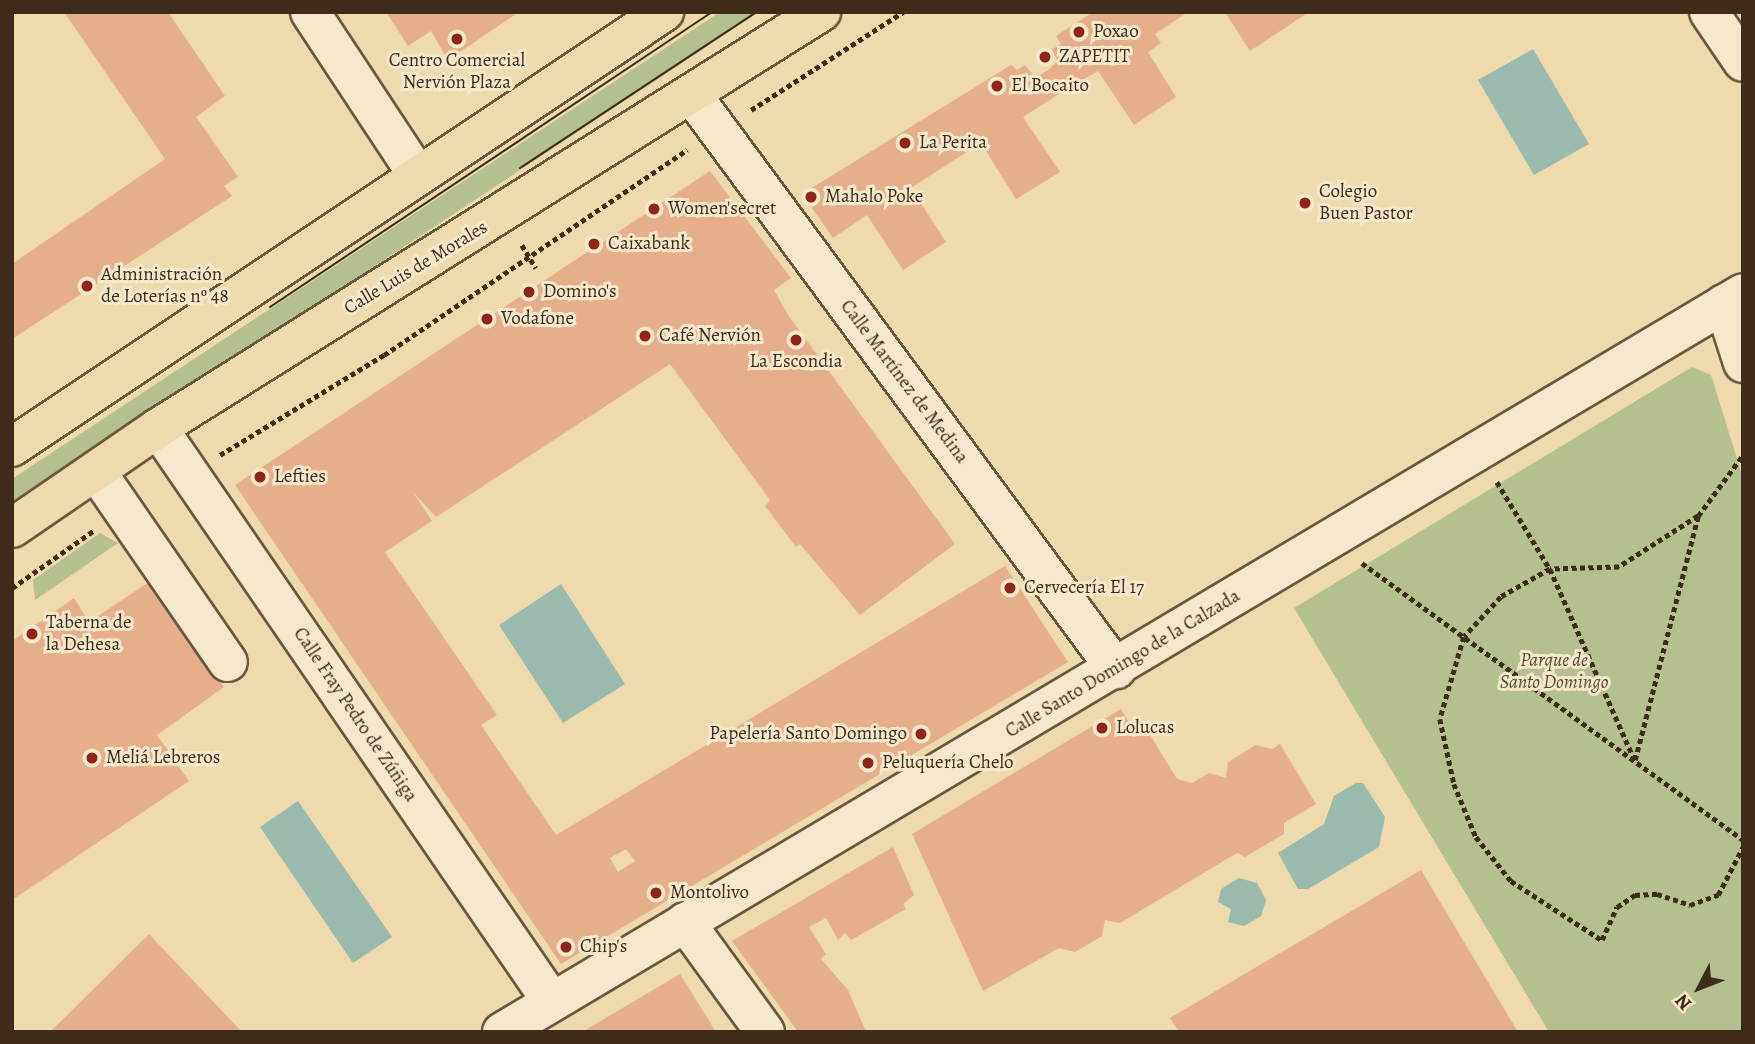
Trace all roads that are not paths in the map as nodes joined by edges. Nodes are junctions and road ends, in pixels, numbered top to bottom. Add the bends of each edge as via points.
1 (310, 12) edge
2 (664, 12) edge
3 (821, 12) edge
4 (1709, 12) edge
5 (1743, 62) edge
6 (692, 95) junction
7 (418, 176) junction
8 (1734, 298) edge
9 (1743, 363) edge
10 (158, 429) junction
11 (13, 446) edge
12 (96, 471) junction
13 (12, 528) edge
14 (228, 662) dead end
15 (1116, 669) junction
16 (685, 922) junction
17 (552, 1002) junction
18 (502, 1032) edge
19 (765, 1032) edge

1 - 7 street
2 - 7 main road
3 - 6 main road, Calle Luis de Morales
4 - 5 street
6 - 10 main road, Calle Luis de Morales
6 - 15 street, Calle Martínez de Medina
7 - 11 main road
8 - 9 street
8 - 15 street, Calle Santo Domingo de la Calzada
10 - 12 main road, Calle Luis de Morales
10 - 17 street, Calle Fray Pedro de Zúñiga
12 - 13 main road, Calle Luis de Morales
12 - 14 street
15 - 16 street, Calle Santo Domingo de la Calzada
16 - 17 street, Calle Santo Domingo de la Calzada
16 - 19 street
17 - 18 street, Calle Santo Domingo de la Calzada

